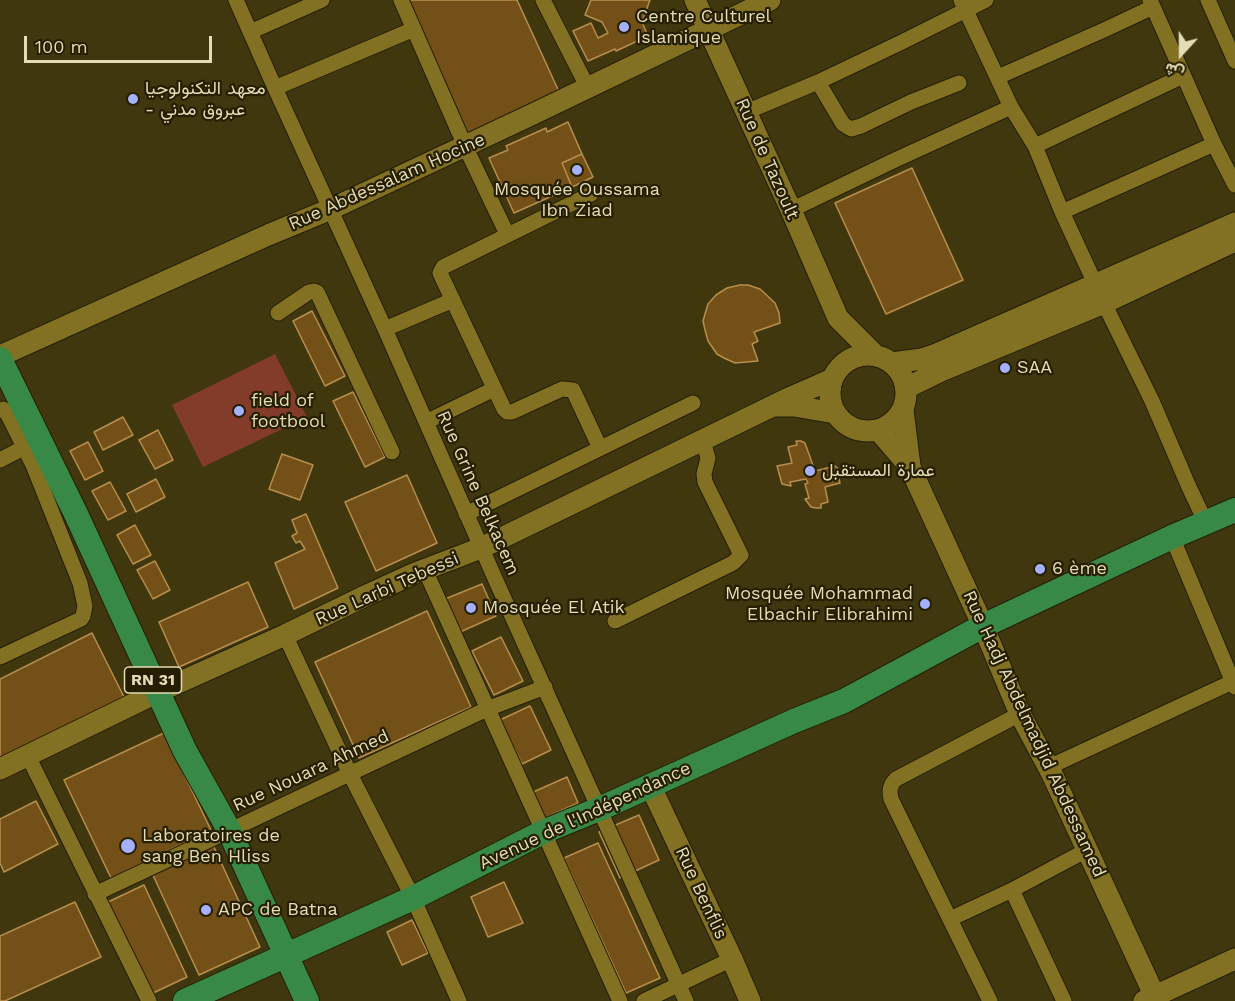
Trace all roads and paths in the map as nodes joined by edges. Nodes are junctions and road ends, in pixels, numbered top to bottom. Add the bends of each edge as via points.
1 (236, 0) edge
2 (322, 0) edge
3 (401, 0) edge
4 (543, 0) edge
5 (695, 0) edge
6 (770, 0) edge
7 (986, 0) edge
8 (1208, 0) edge
9 (1151, 3) edge
10 (963, 5) edge
11 (414, 29) junction
12 (708, 30) junction
13 (250, 32) junction
14 (1235, 61) edge
15 (1184, 76) junction
16 (998, 77) junction
17 (818, 82) junction
18 (959, 83) dead end
19 (275, 88) junction
20 (588, 88) junction
21 (1011, 107) junction
22 (746, 112) junction
23 (1214, 144) junction
24 (465, 146) junction
25 (1035, 146) junction
26 (1235, 185) edge
27 (591, 194) dead end
28 (331, 209) junction
29 (791, 210) junction
30 (1062, 212) junction
31 (1235, 223) edge
32 (507, 234) junction
33 (1235, 241) edge
34 (1095, 284) junction
35 (453, 300) junction
36 (1104, 303) junction
37 (278, 313) dead end
38 (838, 318) junction
39 (385, 329) junction
40 (0, 357) edge
41 (884, 359) junction
42 (834, 374) junction
43 (906, 388) junction
44 (494, 389) junction
45 (693, 403) dead end
46 (774, 406) junction
47 (0, 410) edge
48 (903, 410) junction
49 (835, 413) junction
50 (426, 422) junction
51 (878, 430) junction
52 (703, 441) junction
53 (25, 447) junction
54 (600, 448) junction
55 (392, 452) dead end
56 (0, 460) edge
57 (910, 467) junction
58 (1235, 510) edge
59 (466, 514) junction
60 (1206, 523) junction
61 (1173, 537) junction
62 (481, 548) junction
63 (425, 570) junction
64 (615, 621) dead end
65 (983, 626) junction
66 (285, 635) junction
67 (0, 657) edge
68 (1234, 684) edge
69 (545, 687) junction
70 (158, 692) junction
71 (487, 709) junction
72 (1020, 714) junction
73 (28, 756) junction
74 (1049, 767) junction
75 (0, 770) edge
76 (350, 774) junction
77 (650, 785) junction
78 (599, 809) junction
79 (229, 830) junction
80 (543, 832) junction
81 (1087, 850) junction
82 (1012, 890) junction
83 (95, 894) junction
84 (413, 898) junction
85 (950, 919) junction
86 (285, 956) junction
87 (732, 959) junction
88 (1235, 959) edge
89 (1235, 973) edge
90 (679, 984) junction
91 (1152, 999) edge
92 (149, 1001) edge
93 (185, 1001) edge
94 (307, 1001) edge
95 (459, 1001) edge
96 (620, 1001) edge
97 (644, 1001) edge
98 (686, 1001) edge
99 (750, 1001) edge
100 (990, 1001) edge
101 (1064, 1001) edge
102 (1177, 1001) edge

1 - 13 street, Rue Grine Belkacem
2 - 13 street
3 - 11 street
4 - 20 street
5 - 12 main road, Rue de Tazoult
6 - 12 main road, Rue Abdessalam Hocine
7 - 10 street
8 - 14 street
9 - 15 street
9 - 16 street via 1104,30
10 - 16 street
10 - 17 street via 902,42
11 - 19 street
11 - 24 street
12 - 20 main road, Rue Abdessalam Hocine
12 - 22 main road, Rue de Tazoult
13 - 19 street, Rue Grine Belkacem
15 - 23 street
15 - 25 street
16 - 21 street
17 - 18 street via 843,124 851,129
17 - 22 street
19 - 28 street, Rue Grine Belkacem
20 - 24 main road, Rue Abdessalam Hocine
21 - 25 street
21 - 29 street
22 - 29 main road, Rue de Tazoult
23 - 26 street
23 - 30 street
24 - 28 main road, Rue Abdessalam Hocine
24 - 32 street
25 - 30 street
27 - 32 street
28 - 39 street, Rue Grine Belkacem
28 - 40 main road, Rue Abdessalam Hocine
29 - 38 main road, Rue de Tazoult
30 - 34 street
31 - 34 main road
32 - 35 street via 441,268
33 - 36 main road
34 - 36 street
34 - 41 main road via 934,355 922,359
35 - 39 street
35 - 44 street
36 - 43 main road
36 - 60 street
37 - 55 street via 309,292 318,294
38 - 41 main road, Rue de Tazoult
38 - 42 main road, Rue de Tazoult via 840,344
39 - 50 street, Rue Grine Belkacem
40 - 70 main road, RN 31
41 - 42 main road via 864,354 844,362
41 - 43 main road via 902,374
42 - 46 main road, Rue Larbi Tebessi
42 - 49 main road via 830,390
43 - 48 main road
44 - 50 street
44 - 54 street via 510,413 562,389 573,390
45 - 54 street
46 - 49 main road, Rue Larbi Tebessi
46 - 52 main road, Rue Larbi Tebessi
47 - 53 street via 6,411
48 - 51 main road via 897,419
48 - 57 main road, Rue Hadj Abdelmadjid Abdessamed
49 - 51 main road via 854,429
50 - 59 street, Rue Grine Belkacem
51 - 57 main road, Rue Hadj Abdelmadjid Abdessamed
52 - 62 main road, Rue Larbi Tebessi
52 - 64 street via 708,458 705,482 741,555 733,563
53 - 56 street
53 - 67 street via 80,583 84,612 81,619
54 - 59 street
57 - 65 main road, Rue Hadj Abdelmadjid Abdessamed
58 - 60 main road, Avenue de l'Indépendance
59 - 62 street, Rue Grine Belkacem
60 - 61 main road, Avenue de l'Indépendance
61 - 65 main road, Avenue de l'Indépendance
61 - 68 street
62 - 63 main road, Rue Larbi Tebessi
62 - 69 street, Rue Grine Belkacem
63 - 66 main road, Rue Larbi Tebessi
63 - 71 street
65 - 72 main road, Rue Hadj Abdelmadjid Abdessamed
65 - 77 main road, Avenue de l'Indépendance via 844,701
66 - 70 main road, Rue Larbi Tebessi
66 - 76 street
68 - 74 street
69 - 71 street, Rue Nouara Ahmed
69 - 78 street, Rue Grine Belkacem
70 - 73 main road, Rue Larbi Tebessi
70 - 79 main road, RN 31 via 185,752
71 - 76 street, Rue Nouara Ahmed
71 - 80 street
72 - 74 main road, Rue Hadj Abdelmadjid Abdessamed
72 - 85 street via 896,779 890,788 891,799
73 - 75 main road, Rue Larbi Tebessi
73 - 83 street
74 - 81 main road, Rue Hadj Abdelmadjid Abdessamed
76 - 79 street, Rue Nouara Ahmed
76 - 84 street
77 - 78 main road, Avenue de l'Indépendance
77 - 87 main road, Rue Benflis
78 - 80 main road, Avenue de l'Indépendance
78 - 90 street, Rue Grine Belkacem
79 - 83 street, Rue Nouara Ahmed
79 - 86 main road, RN 31
80 - 84 main road, Avenue de l'Indépendance
80 - 96 street
81 - 82 street
81 - 91 main road, Rue Hadj Abdelmadjid Abdessamed
82 - 85 street
82 - 101 street
83 - 92 street
84 - 86 main road, Avenue de l'Indépendance
84 - 95 street
85 - 100 street
86 - 93 main road, Avenue de l'Indépendance
86 - 94 main road, RN 31
87 - 90 street
87 - 99 main road, Rue Benflis
88 - 91 main road
89 - 102 main road
90 - 97 street
90 - 98 street, Rue Grine Belkacem

